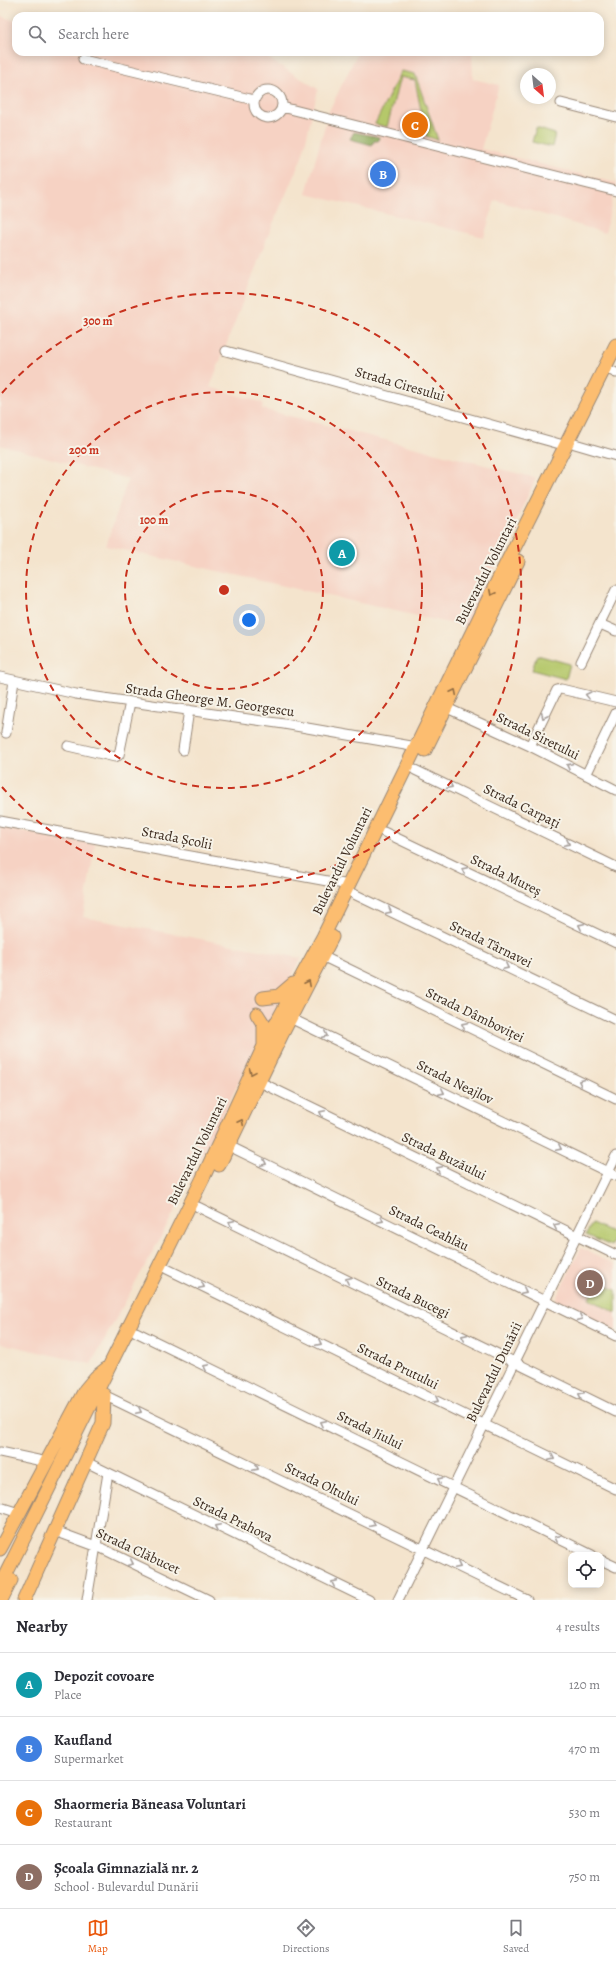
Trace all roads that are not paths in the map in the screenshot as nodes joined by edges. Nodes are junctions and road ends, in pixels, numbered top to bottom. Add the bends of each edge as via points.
1 (83, 59) dead end
2 (254, 100) junction
3 (561, 103) dead end
4 (282, 107) junction
5 (616, 117) edge
6 (616, 191) edge
7 (616, 345) edge
8 (226, 351) dead end
9 (615, 368) edge
10 (571, 445) junction
11 (616, 456) edge
12 (616, 590) edge
13 (600, 624) junction
14 (616, 631) edge
15 (581, 662) dead end
16 (0, 677) edge
17 (14, 681) junction
18 (130, 702) junction
19 (616, 702) edge
20 (446, 708) junction
21 (189, 710) junction
22 (616, 713) edge
23 (6, 733) dead end
24 (68, 746) dead end
25 (530, 746) junction
26 (417, 747) junction
27 (183, 750) dead end
28 (415, 770) junction
29 (586, 775) junction
30 (616, 790) edge
31 (0, 821) edge
32 (384, 832) junction
33 (616, 867) edge
34 (351, 889) junction
35 (616, 943) edge
36 (322, 956) junction
37 (300, 977) junction
38 (263, 998) dead end
39 (257, 1014) dead end
40 (286, 1016) junction
41 (616, 1020) edge
42 (264, 1046) junction
43 (260, 1082) junction
44 (616, 1099) edge
45 (229, 1146) junction
46 (616, 1156) edge
47 (612, 1174) edge
48 (198, 1207) junction
49 (577, 1236) junction
50 (616, 1255) edge
51 (167, 1269) junction
52 (545, 1301) junction
53 (136, 1332) junction
54 (616, 1336) edge
55 (515, 1362) junction
56 (110, 1367) junction
57 (101, 1393) junction
58 (616, 1412) edge
59 (484, 1424) junction
60 (0, 1452) edge
61 (47, 1462) junction
62 (86, 1462) junction
63 (108, 1473) junction
64 (454, 1486) junction
65 (616, 1489) edge
66 (0, 1507) edge
67 (19, 1513) junction
68 (55, 1531) junction
69 (96, 1546) junction
70 (423, 1548) junction
71 (0, 1549) edge
72 (586, 1552) edge
73 (604, 1561) edge
74 (616, 1567) edge
75 (0, 1586) edge
76 (1, 1600) edge
77 (24, 1600) edge
78 (87, 1600) edge
79 (209, 1600) edge
80 (369, 1600) edge
81 (398, 1600) edge
82 (527, 1600) edge

1 - 2 street
2 - 4 street via 259,93 271,90 279,95
2 - 4 street via 255,112 265,119 278,115
3 - 5 street
4 - 6 street
7 - 10 highway, Bulevardul Voluntari
8 - 10 street, Strada Ciresului
9 - 10 highway, Bulevardul Voluntari
10 - 11 street, Strada Ciresului
20 -> 10 highway, Bulevardul Voluntari
10 -> 26 highway, Bulevardul Voluntari via 486,602
12 - 13 street
13 - 14 street
13 - 15 street
16 - 17 street, Strada Gheorge M. Georgescu
17 - 18 street, Strada Gheorge M. Georgescu
17 - 23 street
18 - 21 street, Strada Gheorge M. Georgescu
18 - 24 street via 119,756
19 -> 25 street via 557,690
20 - 25 street, Strada Siretului
20 - 28 highway, Bulevardul Voluntari
21 - 26 street, Strada Gheorge M. Georgescu
21 - 27 street
22 - 29 street
29 -> 25 street, Strada Siretului
26 - 34 highway, Bulevardul Voluntari
28 - 32 highway, Bulevardul Voluntari
28 -> 33 street, Strada Carpați
29 - 30 street, Strada Siretului
31 - 34 street, Strada Școlii
32 - 34 highway, Bulevardul Voluntari
35 -> 32 street, Strada Mureș
34 - 36 highway, Bulevardul Voluntari
34 - 37 highway, Bulevardul Voluntari
34 -> 41 street, Strada Târnavei
40 -> 36 highway, Bulevardul Voluntari
44 -> 36 street, Strada Dâmboviței
37 - 38 highway via 279,996
37 - 40 highway, Bulevardul Voluntari
39 - 42 highway via 264,1025
40 - 42 highway, Bulevardul Voluntari
40 - 43 highway, Bulevardul Voluntari
40 -> 47 street, Strada Neajlov
42 -> 56 highway, Bulevardul Voluntari via 217,1150
45 -> 43 highway, Bulevardul Voluntari
49 -> 43 street, Strada Buzăului
45 - 48 highway, Bulevardul Voluntari
45 -> 52 street, Strada Ceahlău
46 - 47 street, Bulevardul Dunării
47 - 49 street, Bulevardul Dunării
48 - 51 highway, Bulevardul Voluntari
55 -> 48 street, Strada Bucegi
49 - 50 street, Strada Buzăului
49 - 52 street, Bulevardul Dunării
51 - 53 highway, Bulevardul Voluntari
51 -> 59 street, Strada Prutului
52 -> 54 street, Strada Ceahlău
52 - 55 street, Bulevardul Dunării
53 - 57 highway, Bulevardul Voluntari
64 -> 53 street, Strada Jiului
58 -> 55 street, Strada Bucegi
55 - 59 street, Bulevardul Dunării
56 - 57 highway, Bulevardul Voluntari
56 - 61 highway via 91,1382
57 - 62 highway via 103,1423
57 -> 70 street, Strada Oltului
57 - 75 highway
57 - 76 highway
59 - 64 street, Bulevardul Dunării
59 -> 65 street, Strada Prutului
60 - 61 street
61 - 67 highway
62 - 63 street, Strada Prahova
62 - 68 highway
63 - 69 street
80 -> 63 street, Strada Prahova
64 - 70 street, Bulevardul Dunării
72 -> 64 street, Strada Jiului
66 - 67 street
67 - 71 highway
68 - 69 street, Strada Clăbucet
68 - 77 highway
69 - 78 street
69 -> 79 street, Strada Clăbucet
70 - 81 street, Bulevardul Dunării
70 -> 82 street, Strada Oltului
73 - 74 street

